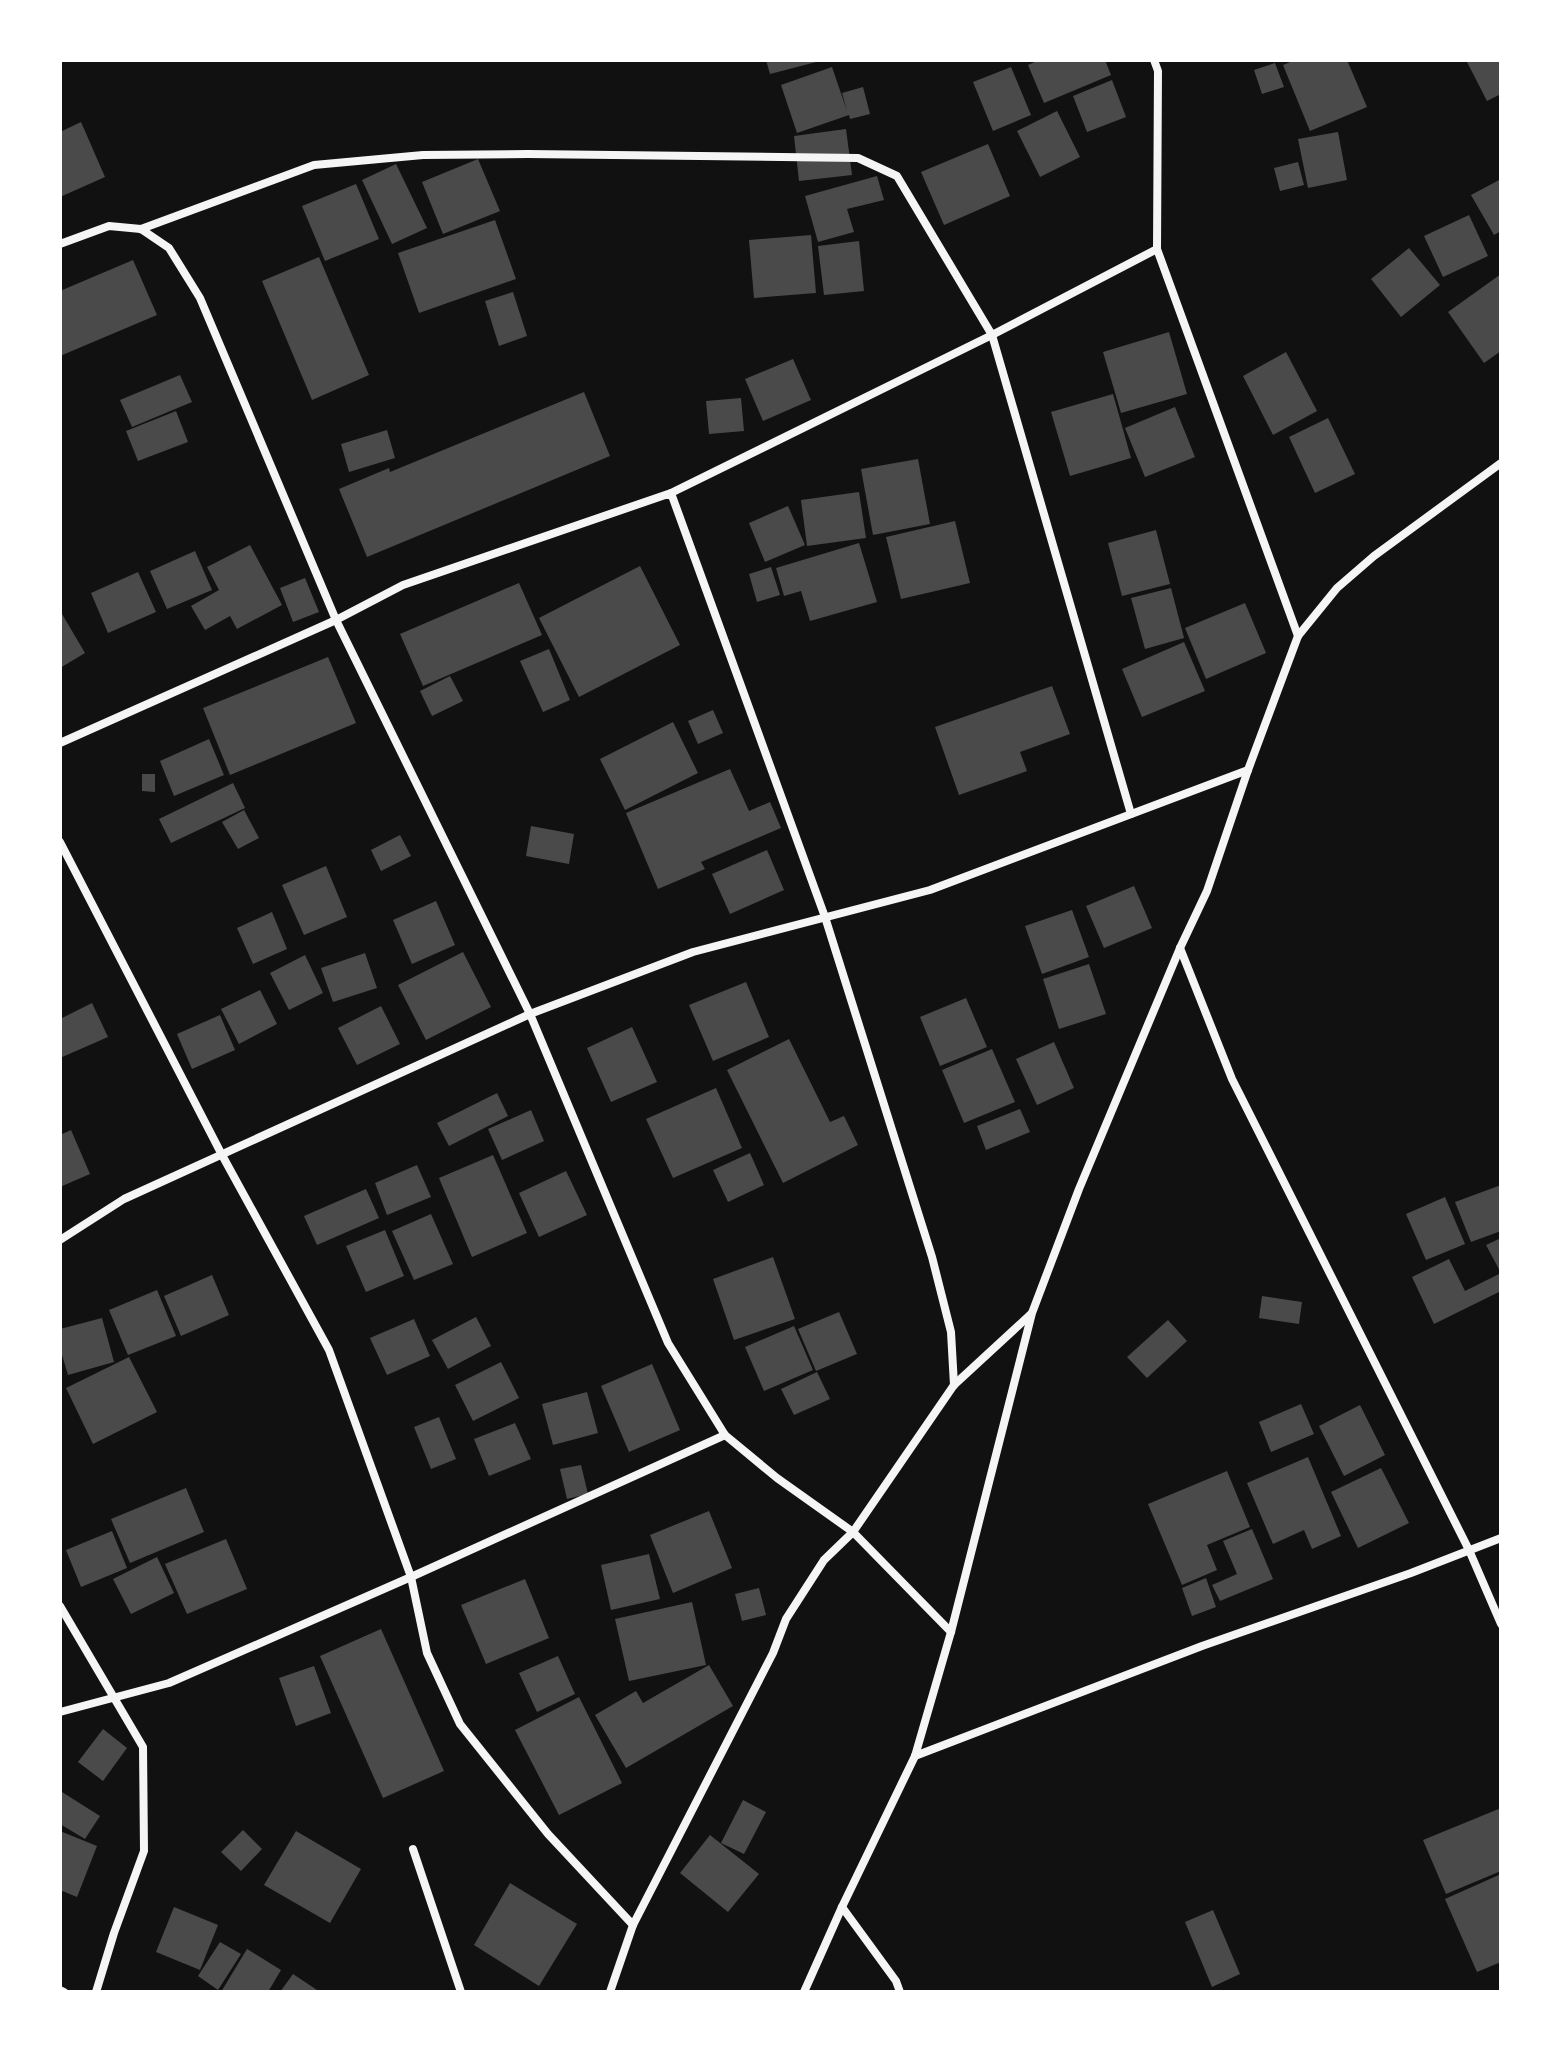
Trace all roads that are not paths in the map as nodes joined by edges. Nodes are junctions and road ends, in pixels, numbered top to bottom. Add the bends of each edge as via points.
1 (1154, 60) edge
2 (141, 229) junction
3 (60, 244) edge
4 (1157, 249) junction
5 (992, 335) junction
6 (1501, 463) edge
7 (671, 493) junction
8 (336, 620) junction
9 (1298, 636) junction
10 (60, 743) edge
11 (1248, 770) junction
12 (1131, 814) junction
13 (60, 842) edge
14 (825, 917) junction
15 (1180, 948) junction
16 (530, 1014) junction
17 (222, 1155) junction
18 (60, 1240) edge
19 (1032, 1313) junction
20 (954, 1385) junction
21 (725, 1435) junction
22 (853, 1532) junction
23 (1501, 1538) edge
24 (1469, 1550) junction
25 (411, 1577) junction
26 (60, 1606) edge
27 (1501, 1624) edge
28 (951, 1632) junction
29 (112, 1697) junction
30 (60, 1712) edge
31 (915, 1756) junction
32 (413, 1849) dead end
33 (842, 1907) junction
34 (633, 1925) junction
35 (96, 1992) edge
36 (461, 1992) edge
37 (610, 1992) edge
38 (804, 1992) edge
39 (900, 1992) edge

1 - 4 street
2 - 3 street via 109,226
2 - 5 street via 314,165 438,154 858,158 897,176
2 - 8 street via 169,248 200,298
4 - 5 street
4 - 9 street
5 - 7 street
5 - 12 street
6 - 9 street via 1374,556
7 - 8 street via 403,585
7 - 14 street
8 - 10 street
8 - 16 street
9 - 11 street
11 - 12 street
11 - 15 street via 1207,891
12 - 14 street via 930,890
13 - 17 street
14 - 16 street via 693,952
14 - 20 street via 932,1257 951,1332
15 - 19 street
15 - 24 street via 1232,1079
16 - 17 street
16 - 21 street via 668,1343
17 - 18 street via 124,1199
17 - 25 street via 329,1350
19 - 20 street
19 - 28 street
20 - 22 street
21 - 22 street
21 - 25 street
22 - 28 street
22 - 34 street via 824,1560 786,1619
23 - 24 street
24 - 27 street
24 - 31 street
25 - 29 street via 169,1683
25 - 34 street via 427,1653 460,1724 548,1834
26 - 29 street
28 - 31 street
29 - 30 street
29 - 35 street via 143,1747 144,1851
31 - 33 street
32 - 36 street
33 - 38 street
33 - 39 street
34 - 37 street

